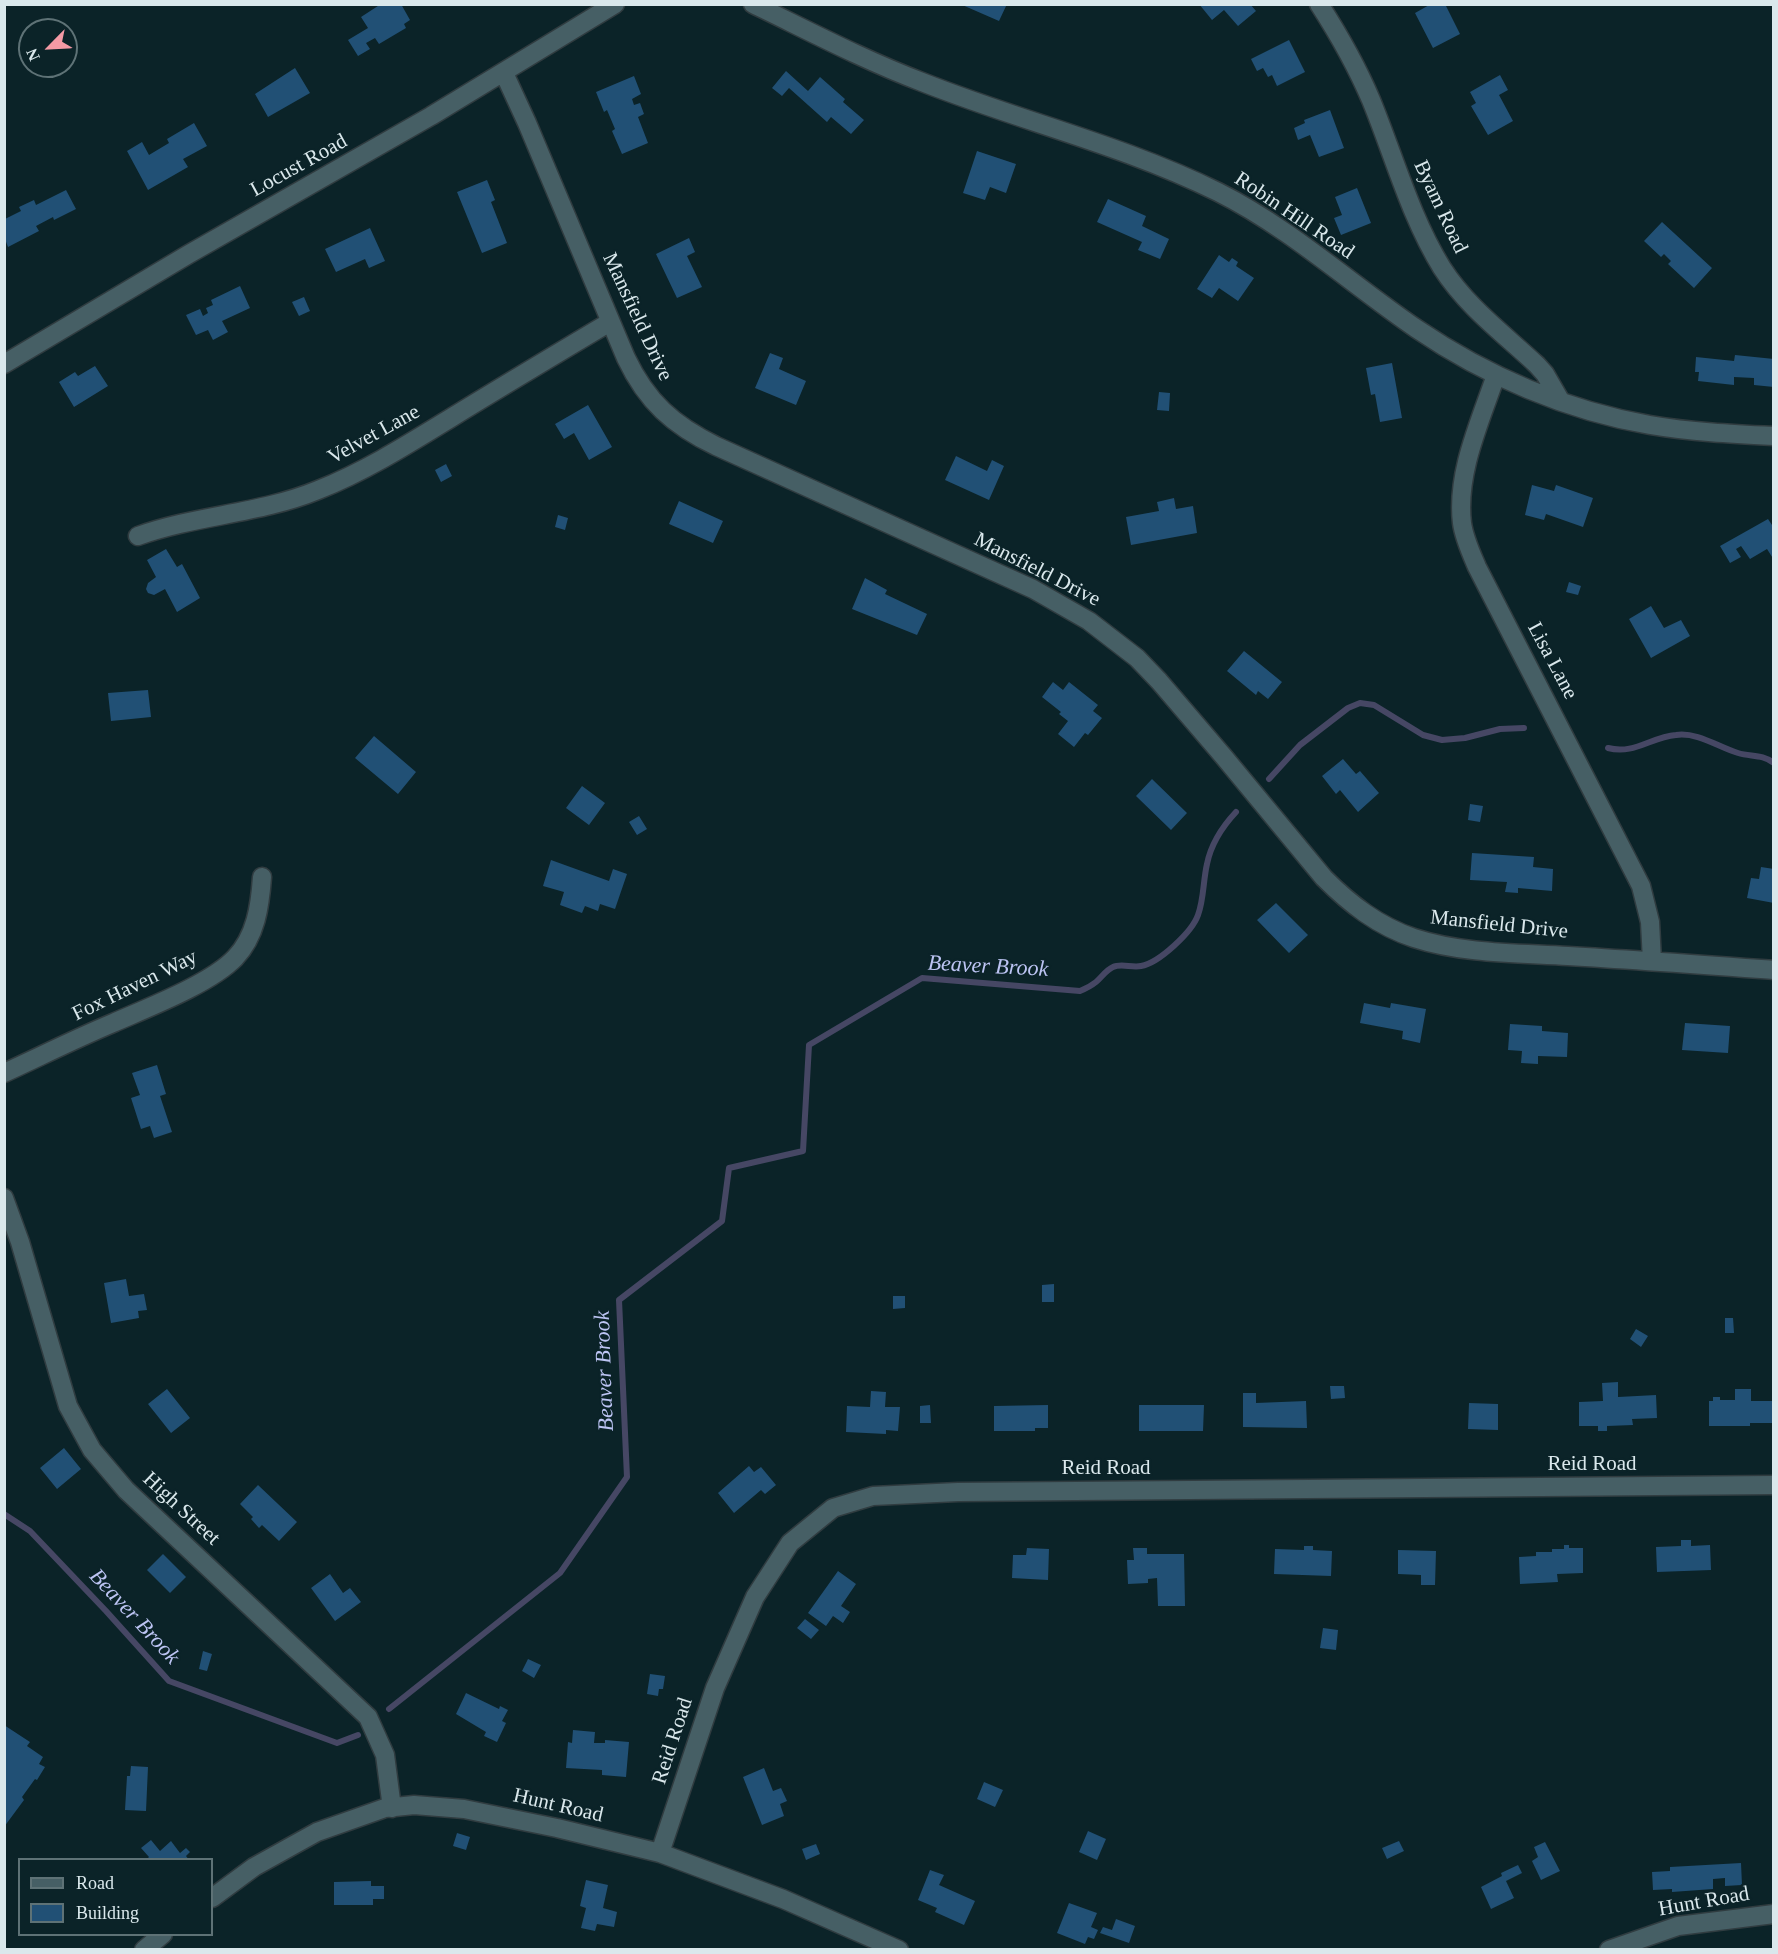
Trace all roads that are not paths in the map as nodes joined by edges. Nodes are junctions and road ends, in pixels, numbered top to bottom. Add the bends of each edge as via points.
1 (615, 4) edge
2 (753, 4) edge
3 (1319, 4) edge
4 (504, 73) junction
5 (610, 322) junction
6 (4, 364) edge
7 (1496, 375) junction
8 (1560, 400) junction
9 (1773, 436) edge
10 (138, 536) dead end
11 (262, 877) dead end
12 (1652, 961) junction
13 (1773, 970) edge
14 (4, 1073) edge
15 (4, 1198) edge
16 (1773, 1485) edge
17 (392, 1808) junction
18 (660, 1852) junction
19 (213, 1897) edge
20 (1773, 1914) edge
21 (162, 1936) edge
22 (144, 1950) edge
23 (899, 1950) edge
24 (1609, 1950) edge

1 - 4 street, Locust Road
2 - 7 street, Robin Hill Road via 922,82 1150,162 1219,192 1249,208 1416,328
3 - 8 street, Byam Road via 1358,71 1406,193 1443,269 1475,308 1537,365
4 - 5 street, Mansfield Drive
4 - 6 street, Locust Road
5 - 10 street, Velvet Lane via 394,452 320,490
5 - 12 street, Mansfield Drive via 646,393 688,431 1033,589 1114,639 1137,658 1194,720 1324,878 1368,916 1415,938 1462,948
7 - 8 street, Robin Hill Road
7 - 12 street, Lisa Lane via 1464,477 1462,524 1468,547 1641,886 1650,922
8 - 9 street, Robin Hill Road via 1651,426
11 - 14 street, Fox Haven Way via 260,907 250,935 235,958 222,968 168,999
12 - 13 street, Mansfield Drive
15 - 17 street, High Street via 68,1406 92,1450 126,1490 368,1717 386,1755
16 - 18 street, Reid Road via 958,1492 873,1496 833,1508 790,1543 755,1597 715,1688
17 - 18 street, Hunt Road via 414,1805 465,1809
17 - 19 street, Hunt Road via 316,1832 254,1867
18 - 23 street, Hunt Road via 783,1899
20 - 24 street, Hunt Road via 1678,1926
21 - 22 street

